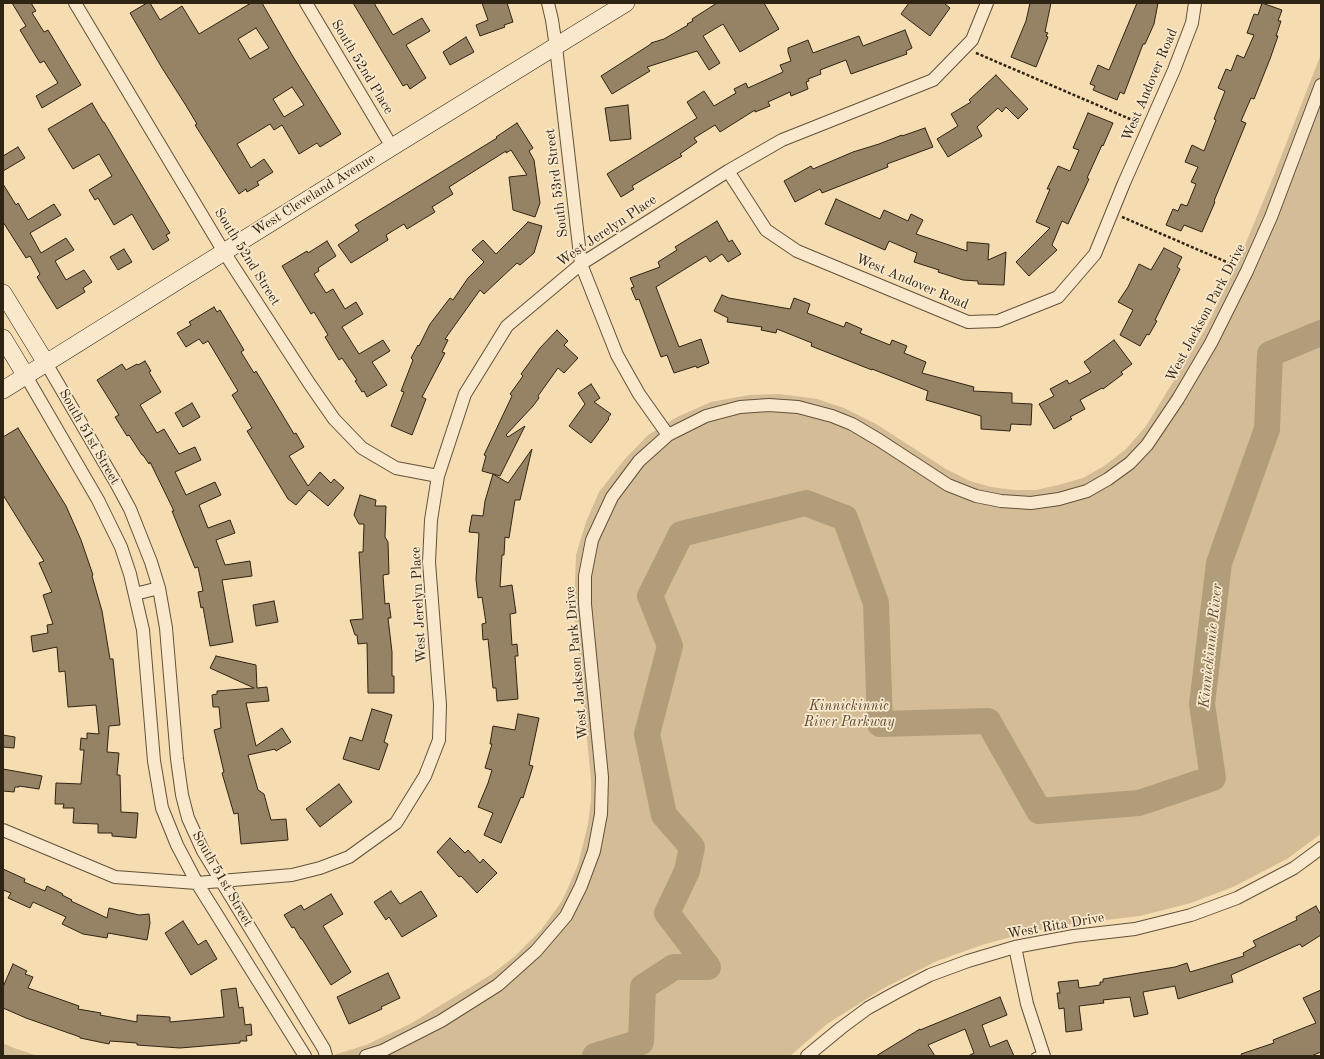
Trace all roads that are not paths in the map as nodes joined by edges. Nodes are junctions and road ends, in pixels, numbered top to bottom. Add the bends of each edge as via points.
1 (76, 3) edge
2 (306, 3) edge
3 (548, 3) edge
4 (626, 3) edge
5 (987, 3) edge
6 (1195, 3) edge
7 (556, 47) junction
8 (1321, 85) edge
9 (392, 146) junction
10 (728, 171) junction
11 (224, 252) junction
12 (581, 264) junction
13 (3, 293) edge
14 (3, 338) edge
15 (46, 363) junction
16 (26, 376) junction
17 (3, 390) edge
18 (668, 436) junction
19 (438, 476) junction
20 (159, 588) junction
21 (135, 594) junction
22 (3, 830) edge
23 (1321, 848) edge
24 (222, 881) junction
25 (197, 883) junction
26 (1015, 947) junction
27 (1040, 1055) edge
28 (305, 1056) edge
29 (326, 1056) edge
30 (366, 1056) edge
31 (807, 1056) edge

1 - 11 street, South 52nd Street
2 - 9 street, South 52nd Place
3 - 7 street, South 53rd Street
4 - 7 street, West Cleveland Avenue
5 - 10 street, West Jerelyn Place via 972,40 933,80 782,140
6 - 10 street, West Andover Road via 1192,23 1174,70 1095,254 1058,297 998,321 968,322 797,251 766,230
7 - 9 street, West Cleveland Avenue
7 - 12 street, South 53rd Street
8 - 18 street, West Jackson Park Drive via 1271,217 1211,343 1178,400 1146,445 1130,463 1108,479 1087,490 1059,499 1031,503 976,496 948,485 852,424 798,407 769,405 740,408 706,416
9 - 11 street, West Cleveland Avenue
10 - 12 street, West Jerelyn Place
11 - 15 street, West Cleveland Avenue
11 - 19 street, South 52nd Street via 309,383 345,431 362,448 396,468
12 - 18 street, South 53rd Street via 616,355
12 - 19 street, West Jerelyn Place via 507,326 465,394
13 - 15 street, South 51st Street
14 - 16 street, South 51st Street
15 - 16 street, West Cleveland Avenue
15 - 20 street, South 51st Street via 130,509
16 - 17 street, West Cleveland Avenue
16 - 21 street, South 51st Street via 110,522 121,547
18 - 30 street, West Jackson Park Drive via 639,461 612,497 592,540 585,576 585,604 602,777 601,814 594,851 581,886 566,916 536,952 498,985 441,1021 382,1051
19 - 24 street, West Jerelyn Place via 431,520 429,562 440,705 439,740 425,776 396,822 349,857 292,875
20 - 21 street
20 - 24 street, South 51st Street via 166,628 182,795 188,818 203,851
21 - 25 street, South 51st Street via 143,630 154,761 162,808 177,845
22 - 25 street, West Jerelyn Place via 115,876
23 - 26 street, West Rita Drive via 1294,868 1237,898 1191,915 1135,929 1074,936
24 - 25 street, West Jerelyn Place
24 - 29 street, South 51st Street
25 - 28 street, South 51st Street
26 - 27 street
26 - 31 street, West Rita Drive via 930,975 896,992 868,1008

